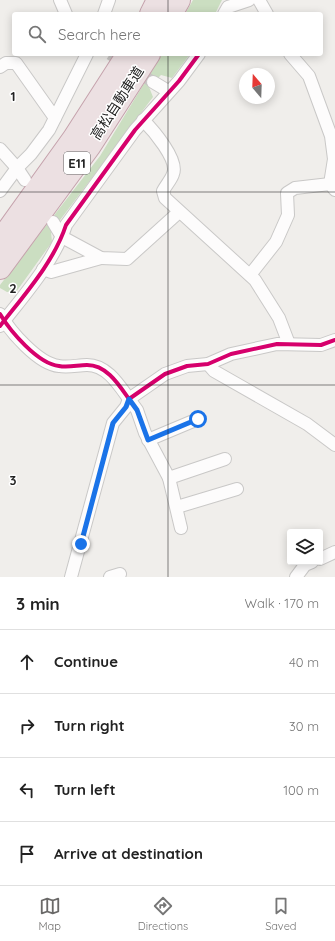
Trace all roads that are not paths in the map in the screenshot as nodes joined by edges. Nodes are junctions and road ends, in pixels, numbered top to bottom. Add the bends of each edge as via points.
1 (60, 0) edge
2 (109, 0) edge
3 (158, 0) edge
4 (180, 0) edge
5 (248, 0) edge
6 (259, 0) edge
7 (228, 7) edge
8 (65, 12) edge
9 (105, 12) edge
10 (152, 12) edge
11 (173, 12) edge
12 (266, 12) edge
13 (86, 56) edge
14 (127, 56) edge
15 (148, 56) edge
16 (197, 56) edge
17 (292, 56) edge
18 (0, 67) edge
19 (153, 82) tunnel mouth
20 (168, 91) junction
21 (55, 118) junction
22 (143, 120) junction
23 (0, 149) edge
24 (17, 168) junction
25 (25, 180) dead end
26 (332, 187) edge
27 (0, 191) edge
28 (179, 212) junction
29 (53, 222) dead end
30 (62, 236) junction
31 (0, 242) edge
32 (101, 258) junction
33 (0, 268) edge
34 (43, 269) junction
35 (250, 275) junction
36 (1, 320) edge
37 (335, 340) edge
38 (289, 344) junction
39 (208, 364) junction
40 (129, 399) junction
41 (198, 419) dead end
42 (148, 440) junction
43 (335, 445) edge
44 (225, 459) dead end
45 (169, 478) junction
46 (237, 489) dead end
47 (177, 507) junction
48 (181, 528) dead end
49 (335, 552) edge
50 (323, 558) edge
51 (305, 565) edge
52 (71, 577) edge
53 (296, 577) edge

1 - 8 street
2 - 9 street
3 - 10 highway
4 - 11 highway
5 - 7 street
6 - 12 street
13 - 21 street
14 - 31 highway, 高松自動車道 / E11 via 74,138
15 - 33 highway, 高松自動車道 / E11 via 89,147
16 - 20 street
17 - 26 street via 309,76 330,136 334,159
18 - 21 street via 6,63 16,63
19 - 20 street
20 - 22 street
21 - 24 street via 31,154
22 - 28 street via 154,131 172,159 173,174 164,191 165,198
22 - 30 street via 66,224
23 - 24 street
24 - 25 street
24 - 27 street
26 - 35 street via 295,188 287,193 288,215 276,242
28 - 32 street via 127,259
28 - 35 street
29 - 30 street
30 - 32 street
30 - 34 street
32 - 34 street via 51,272
34 - 36 street
35 - 38 street via 279,318
36 - 40 street via 40,358 58,366 90,365 102,369 113,378
37 - 38 street via 321,345
38 - 39 street via 277,344 231,354
39 - 40 street via 187,366 165,374
39 - 43 street via 214,371 307,424
40 - 42 street via 137,410
40 - 52 street via 113,423
41 - 42 street
42 - 45 street
44 - 45 street
45 - 47 street
46 - 47 street
47 - 48 street
49 - 50 street
51 - 53 street

